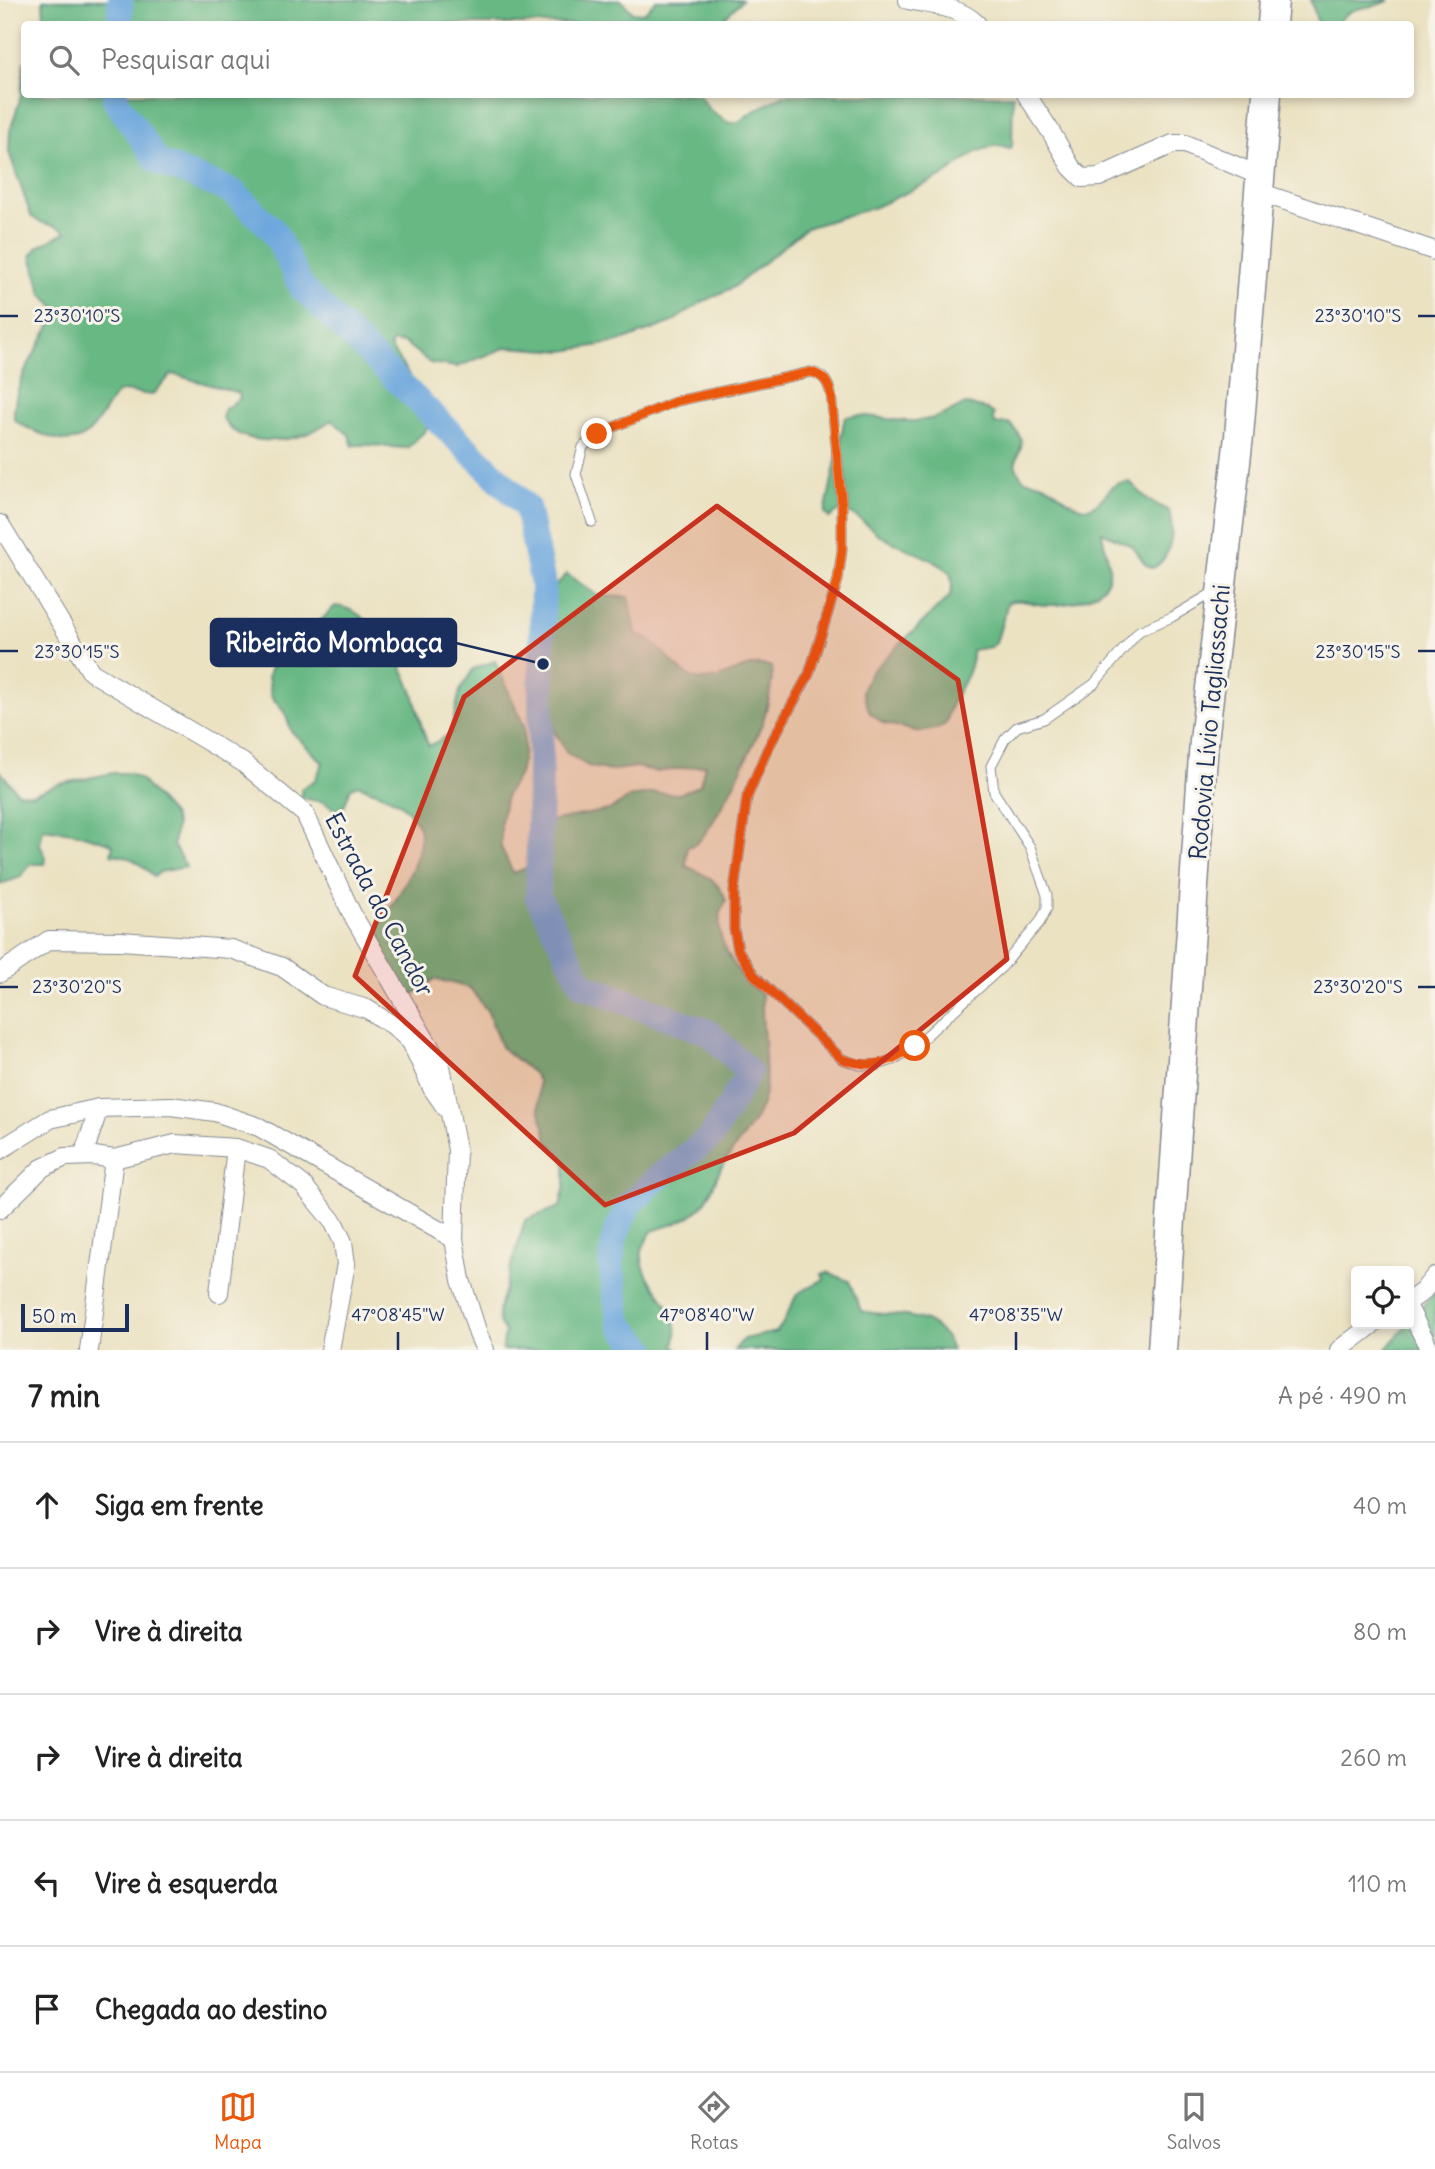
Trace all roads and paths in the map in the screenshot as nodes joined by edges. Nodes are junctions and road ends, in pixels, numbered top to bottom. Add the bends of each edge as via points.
1 (908, 0) edge
2 (1274, 0) edge
3 (974, 21) edge
4 (1272, 21) edge
5 (1029, 98) edge
6 (1267, 98) edge
7 (1259, 183) junction
8 (1435, 251) edge
9 (592, 522) dead end
10 (0, 524) edge
11 (6, 544) edge
12 (1222, 588) junction
13 (0, 973) edge
14 (99, 1108) junction
15 (450, 1114) junction
16 (236, 1148) junction
17 (0, 1150) edge
18 (83, 1156) junction
19 (114, 1159) junction
20 (0, 1209) edge
21 (454, 1240) junction
22 (1435, 1276) edge
23 (219, 1293) dead end
24 (1414, 1298) edge
25 (1414, 1319) edge
26 (1366, 1329) edge
27 (89, 1350) edge
28 (330, 1350) edge
29 (485, 1350) edge
30 (1162, 1350) edge
31 (1339, 1350) edge
32 (1430, 1350) edge

1 - 3 street via 955,10
2 - 4 highway
5 - 7 street via 1070,167 1082,178 1099,177 1185,144
6 - 7 highway, Rodovia Lívio Tagliassachi
7 - 8 street
7 - 12 highway, Rodovia Lívio Tagliassachi via 1240,436
9 - 12 lane via 576,474 583,447 597,434 677,401 811,372 828,382 842,506 838,580 809,674 747,797 734,891 734,929 738,950 754,975 842,1059 860,1065 893,1060 915,1046 1002,967 1041,922 1046,895 1030,847 993,793 991,766 1005,739 1017,727 1044,719 1094,684 1139,631
10 - 11 street, Estrada do Candor
11 - 15 street, Estrada do Candor via 91,672 242,762 305,814 352,914 441,1066
12 - 30 highway, Rodovia Lívio Tagliassachi via 1204,741
13 - 15 street via 49,940 230,949 282,967 323,996 367,1009 394,1026 411,1042
14 - 17 street via 50,1119
14 - 18 street
14 - 21 street via 171,1105 215,1112 260,1127
15 - 21 street, Estrada do Candor via 457,1150
16 - 19 street via 175,1144
16 - 23 street
16 - 28 street via 270,1159 303,1185 334,1223 343,1242 346,1264
18 - 19 street
18 - 20 street via 65,1157 42,1168
19 - 27 street
21 - 29 street, Estrada do Candor via 461,1280
22 - 24 street
25 - 32 street
26 - 31 street

